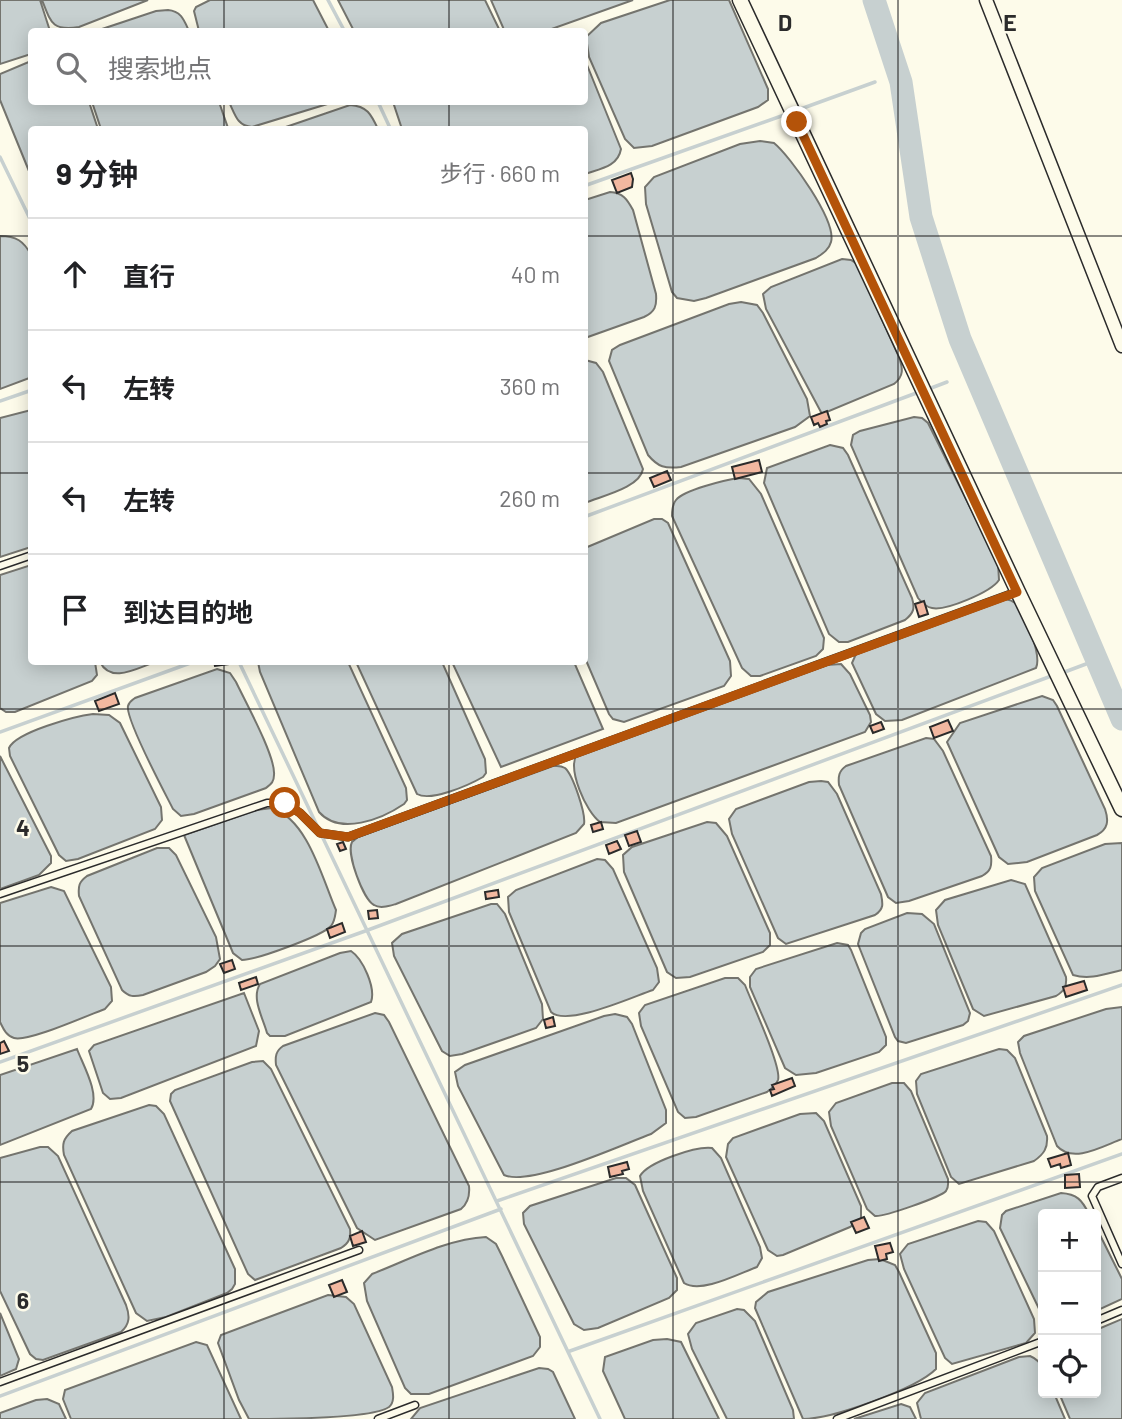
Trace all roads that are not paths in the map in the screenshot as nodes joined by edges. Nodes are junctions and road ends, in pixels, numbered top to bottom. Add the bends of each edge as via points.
1 (740, 0) edge
2 (986, 0) edge
3 (1122, 346) edge
4 (28, 556) edge
5 (0, 566) edge
6 (1017, 592) junction
7 (1122, 808) edge
8 (0, 894) edge
9 (1122, 1178) edge
10 (359, 1250) dead end
11 (1122, 1264) edge
12 (1122, 1310) edge
13 (1101, 1319) edge
14 (1038, 1343) edge
15 (0, 1381) edge
16 (415, 1405) dead end
17 (378, 1419) edge
18 (836, 1419) edge

1 - 6 street
2 - 3 street
4 - 5 lane
6 - 7 street
6 - 8 lane via 348,837 320,833 285,803 267,803
9 - 11 lane via 1098,1187 1092,1196
10 - 15 lane
12 - 13 lane
14 - 18 lane
16 - 17 lane

